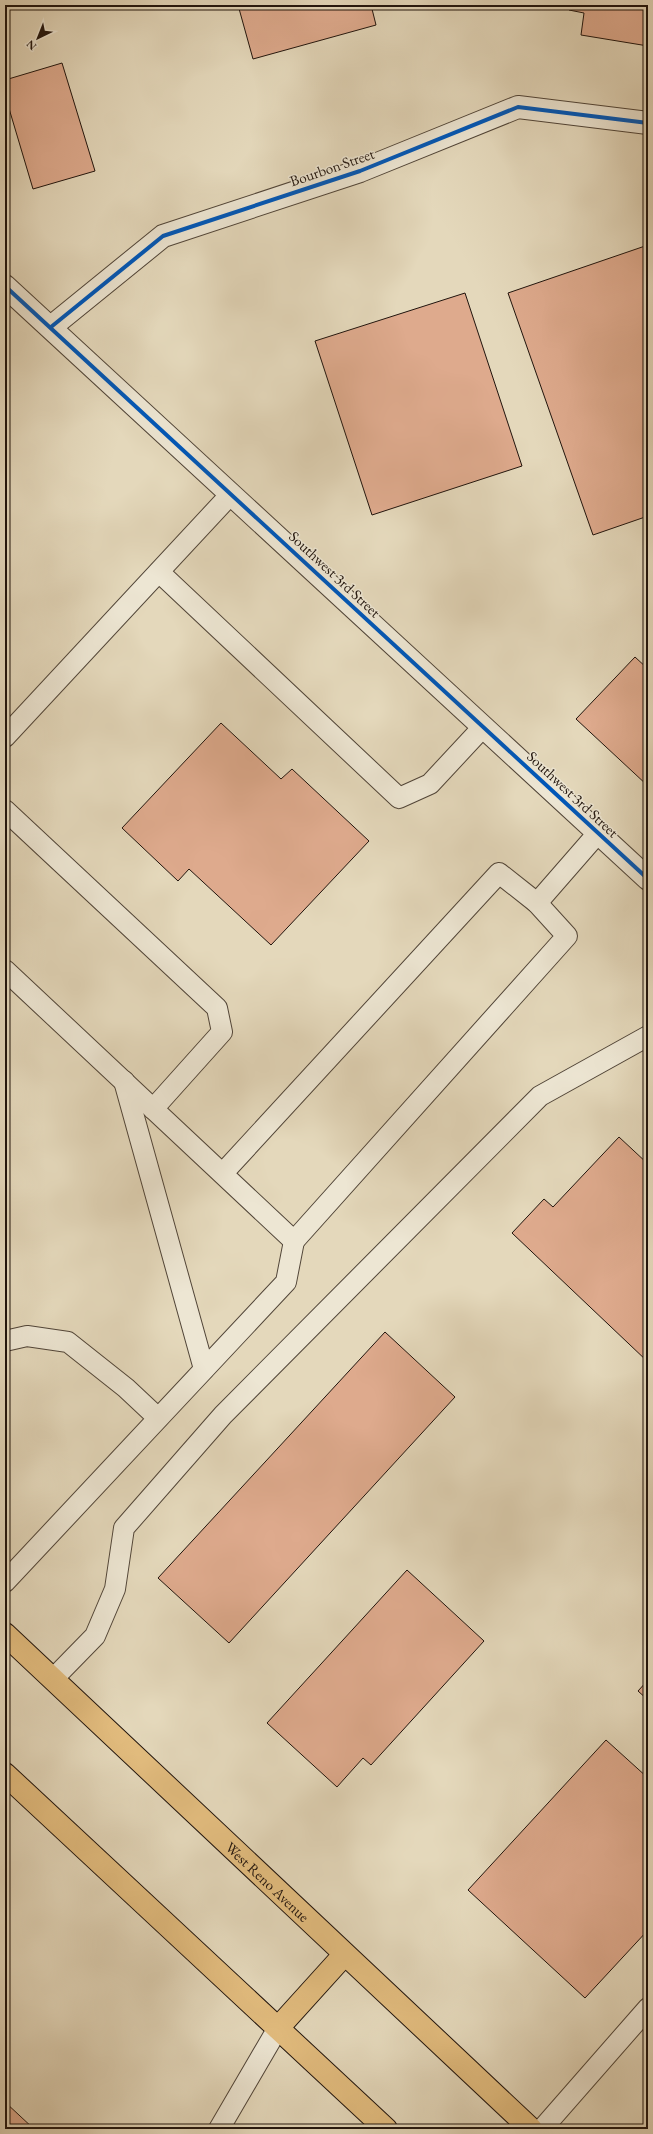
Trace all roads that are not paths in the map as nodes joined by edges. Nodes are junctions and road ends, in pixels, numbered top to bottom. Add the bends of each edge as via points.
1 (648, 122) edge
2 (5, 286) edge
3 (51, 327) junction
4 (231, 494) junction
5 (159, 572) junction
6 (483, 727) junction
7 (5, 737) edge
8 (5, 810) edge
9 (598, 833) junction
10 (648, 879) edge
11 (537, 903) junction
12 (5, 970) edge
13 (648, 1036) edge
14 (124, 1081) junction
15 (153, 1109) junction
16 (223, 1173) junction
17 (294, 1241) junction
18 (5, 1341) edge
19 (204, 1369) junction
20 (158, 1418) junction
21 (5, 1582) edge
22 (5, 1634) edge
23 (53, 1679) junction
24 (5, 1774) edge
25 (344, 1955) junction
26 (648, 2008) edge
27 (278, 2028) junction
28 (219, 2129) edge
29 (386, 2129) edge
30 (531, 2129) edge
31 (542, 2129) edge

1 - 3 street, Bourbon Street via 518,107 360,171 163,236
2 - 3 street, Southwest 3rd Street
3 - 4 street, Southwest 3rd Street
4 - 5 lane
4 - 6 street, Southwest 3rd Street
5 - 6 lane via 399,798 430,784
5 - 7 lane
6 - 9 street, Southwest 3rd Street
8 - 15 lane via 217,1008 222,1032
9 - 10 street, Southwest 3rd Street
9 - 11 lane
11 - 16 lane via 499,873
11 - 17 lane via 567,936
12 - 14 lane
13 - 23 lane via 540,1096 223,1416 124,1528 115,1589 95,1636
14 - 15 lane
14 - 19 lane
15 - 16 lane
16 - 17 lane
17 - 19 lane via 286,1282
18 - 20 lane via 27,1336 68,1342 126,1388
19 - 20 lane
20 - 21 lane
22 - 23 main road, West Reno Avenue
23 - 25 main road, West Reno Avenue
24 - 27 main road
25 - 27 main road
25 - 30 main road, West Reno Avenue
26 - 31 lane
27 - 28 lane
27 - 29 main road

